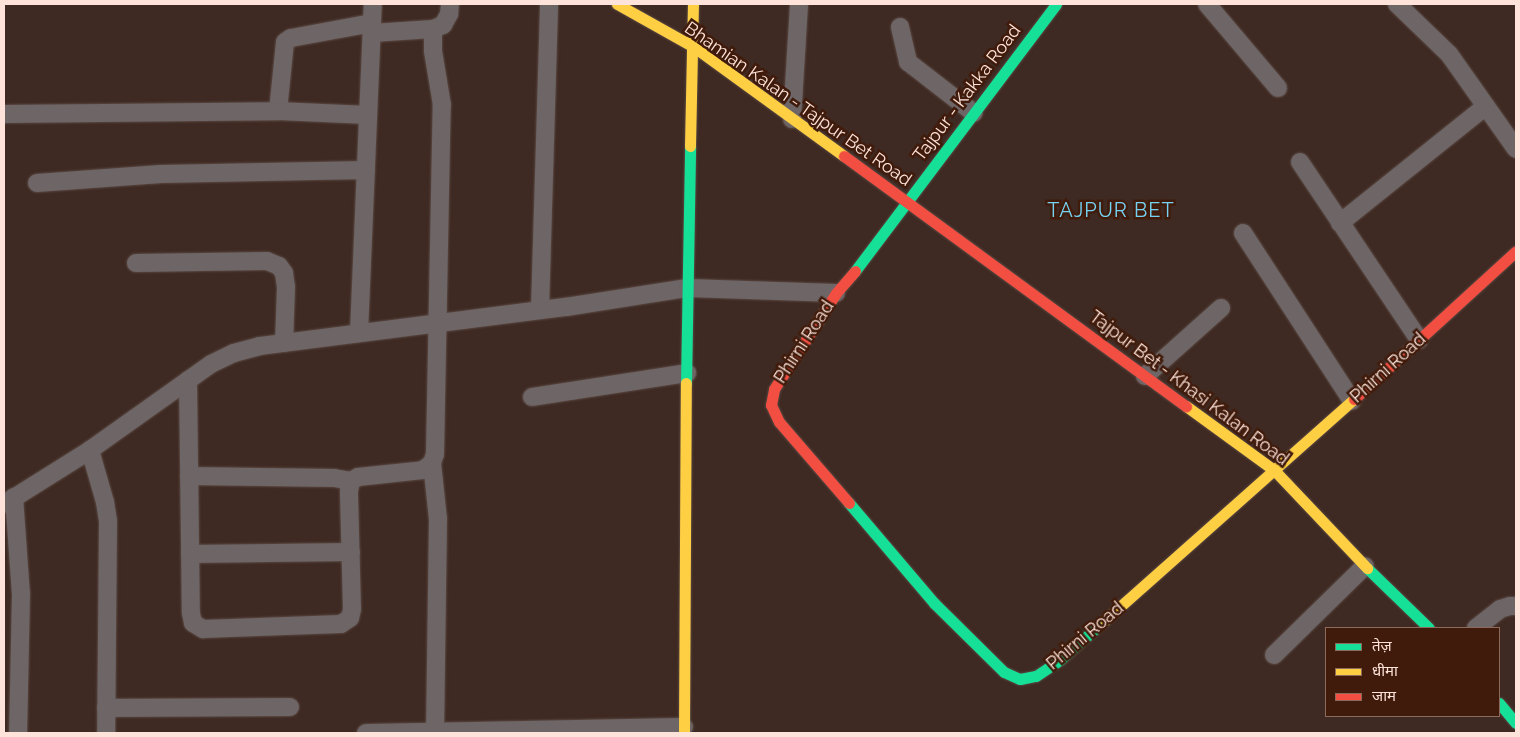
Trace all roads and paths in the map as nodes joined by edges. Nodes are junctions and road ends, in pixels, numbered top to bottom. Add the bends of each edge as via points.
1 (373, 4) edge
2 (450, 4) edge
3 (550, 4) edge
4 (617, 4) edge
5 (693, 4) edge
6 (799, 4) edge
7 (1056, 4) edge
8 (1207, 4) edge
9 (1396, 4) edge
10 (900, 27) dead end
11 (372, 28) junction
12 (433, 28) junction
13 (694, 47) junction
14 (1278, 88) dead end
15 (1486, 106) junction
16 (278, 111) junction
17 (974, 113) junction
18 (4, 114) edge
19 (368, 115) junction
20 (792, 119) junction
21 (1516, 149) edge
22 (1300, 162) dead end
23 (366, 170) junction
24 (37, 183) dead end
25 (906, 202) junction
26 (1340, 223) junction
27 (1243, 233) dead end
28 (1516, 251) edge
29 (136, 263) dead end
30 (688, 288) junction
31 (836, 293) junction
32 (1221, 308) dead end
33 (540, 310) junction
34 (437, 324) junction
35 (359, 333) junction
36 (1419, 340) junction
37 (284, 343) junction
38 (687, 374) junction
39 (1145, 376) junction
40 (188, 380) junction
41 (532, 397) dead end
42 (1352, 401) junction
43 (90, 450) junction
44 (432, 463) junction
45 (1275, 471) junction
46 (189, 476) junction
47 (352, 481) junction
48 (9, 500) edge
49 (351, 552) junction
50 (190, 554) junction
51 (1365, 566) junction
52 (1516, 606) edge
53 (1428, 627) edge
54 (1477, 627) edge
55 (1274, 655) dead end
56 (1500, 704) edge
57 (290, 707) dead end
58 (106, 708) junction
59 (1516, 723) edge
60 (684, 730) edge
61 (586, 731) edge
62 (435, 732) junction
63 (18, 733) edge
64 (106, 733) edge
65 (366, 733) edge

1 - 11 street
2 - 12 street via 443,25
3 - 33 street
4 - 13 street, Bhamian Kalan - Tajpur Bet Road
5 - 13 street
6 - 20 street
7 - 17 street, Tajpur - Kakka Road
8 - 14 street
9 - 15 street via 1449,54
10 - 17 street via 908,62
11 - 12 street
11 - 16 street via 291,38 285,42
11 - 19 street
12 - 34 street via 433,51 442,105
13 - 20 street, Bhamian Kalan - Tajpur Bet Road
13 - 30 street
15 - 21 street
15 - 26 street
16 - 18 street
16 - 19 street
17 - 25 street, Tajpur - Kakka Road
19 - 23 street
20 - 25 street, Bhamian Kalan - Tajpur Bet Road
22 - 26 street
23 - 24 street via 161,174
23 - 35 street
25 - 31 street, Phirni Road
25 - 39 street, Tajpur Bet - Khasi Kalan Road
26 - 36 street
27 - 42 street
28 - 36 street, Phirni Road
29 - 37 street via 267,261 278,266 284,273 286,287
30 - 31 street
30 - 33 street
30 - 38 street
31 - 45 street, Phirni Road via 774,389 771,406 779,422 934,603 1004,672 1020,678 1036,676 1060,660
32 - 39 street
33 - 34 street
34 - 35 street
34 - 44 street
35 - 37 street
36 - 42 street, Phirni Road
37 - 40 street via 234,353
38 - 41 street
38 - 60 street
39 - 45 street, Tajpur Bet - Khasi Kalan Road
40 - 43 street
40 - 46 street
42 - 45 street, Phirni Road
43 - 48 street
43 - 58 street via 108,522
44 - 47 street via 423,470 358,477
44 - 62 street via 438,519
45 - 51 street, Tajpur Bet - Khasi Kalan Road
46 - 47 street
46 - 50 street
47 - 49 street via 349,491
48 - 63 street via 21,594
49 - 50 street
49 - 50 street via 352,609 350,618 341,624 203,629 193,623 191,613
51 - 53 street, Tajpur Bet - Khasi Kalan Road
51 - 55 street
52 - 54 street via 1500,609
56 - 59 street
57 - 58 street
58 - 64 street
60 - 61 street
61 - 62 street
62 - 65 street

